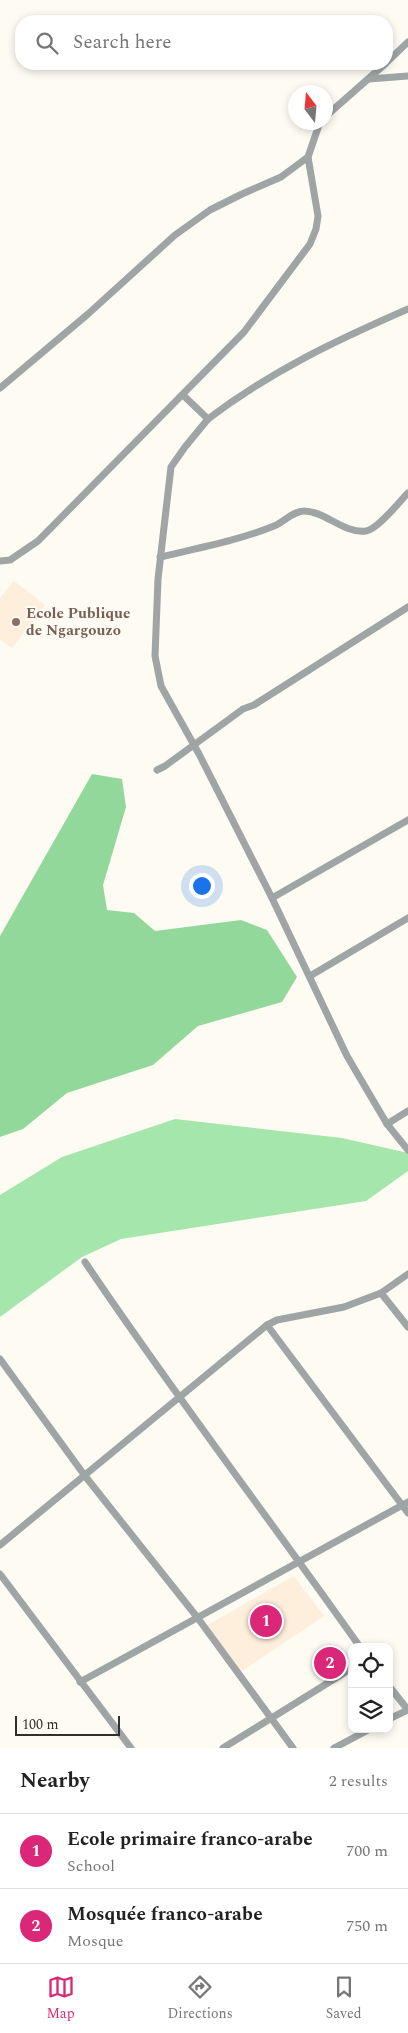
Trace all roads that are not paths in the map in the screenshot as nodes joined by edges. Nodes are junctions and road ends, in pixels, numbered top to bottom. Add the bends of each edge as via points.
1 (408, 42) edge
2 (393, 56) edge
3 (379, 70) edge
4 (408, 76) edge
5 (369, 80) junction
6 (333, 110) edge
7 (317, 130) edge
8 (308, 157) junction
9 (408, 309) edge
10 (0, 388) edge
11 (184, 396) junction
12 (208, 419) junction
13 (408, 493) edge
14 (160, 557) junction
15 (0, 561) edge
16 (408, 607) edge
17 (194, 745) junction
18 (157, 770) dead end
19 (408, 820) edge
20 (272, 898) junction
21 (408, 918) edge
22 (310, 976) junction
23 (408, 1112) edge
24 (387, 1124) junction
25 (408, 1150) edge
26 (85, 1262) dead end
27 (408, 1274) edge
28 (381, 1293) junction
29 (267, 1325) junction
30 (408, 1327) edge
31 (0, 1359) edge
32 (178, 1397) junction
33 (85, 1476) junction
34 (405, 1503) edge
35 (408, 1513) edge
36 (0, 1545) edge
37 (300, 1561) junction
38 (0, 1574) edge
39 (198, 1617) junction
40 (357, 1643) edge
41 (348, 1670) edge
42 (80, 1682) junction
43 (393, 1691) edge
44 (270, 1718) junction
45 (393, 1718) edge
46 (362, 1733) edge
47 (131, 1748) edge
48 (223, 1748) edge
49 (293, 1748) edge
50 (334, 1748) edge

1 - 2 street
3 - 5 street
4 - 5 street
5 - 6 street
7 - 8 street
8 - 10 street via 281,177 210,210 183,230
8 - 11 street via 318,216 310,244 250,326
9 - 12 street via 336,340 284,368
11 - 12 street
11 - 15 street via 38,541 10,560
12 - 14 street via 171,467
13 - 14 street via 374,528 366,531 302,511 241,538
14 - 17 street via 155,656 161,686
16 - 17 street via 243,709
17 - 18 street
17 - 20 street
19 - 20 street
20 - 22 street
21 - 22 street
22 - 24 street via 347,1056
23 - 24 street
24 - 25 street
26 - 32 street
27 - 28 street
28 - 29 street via 344,1307 277,1320
28 - 30 street
29 - 32 street
29 - 34 street
31 - 33 street
32 - 33 street
32 - 37 street
33 - 36 street
33 - 39 street
34 - 35 street
34 - 37 street
37 - 39 street
37 - 40 street
38 - 42 street
39 - 42 street
39 - 44 street
41 - 44 street
42 - 47 street
43 - 45 street via 408,1710
44 - 48 street
44 - 49 street
46 - 50 street

